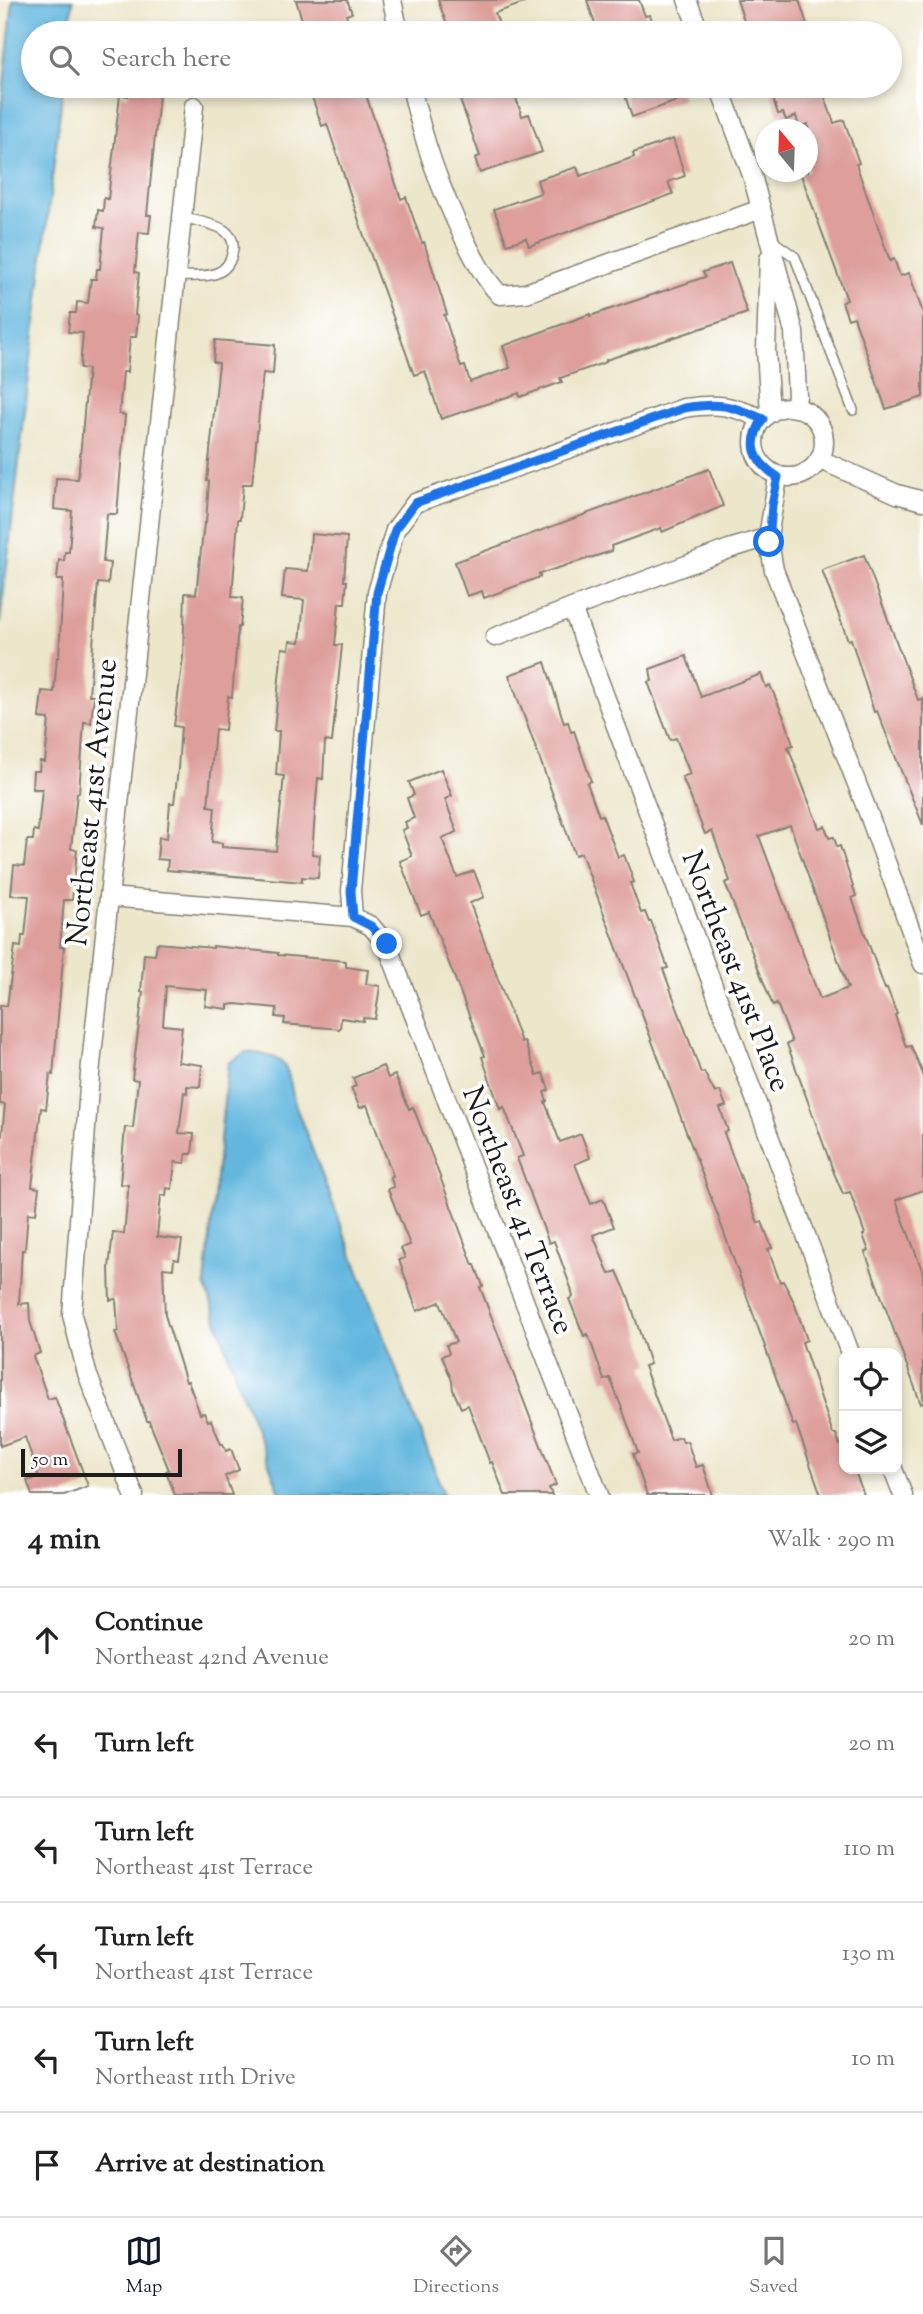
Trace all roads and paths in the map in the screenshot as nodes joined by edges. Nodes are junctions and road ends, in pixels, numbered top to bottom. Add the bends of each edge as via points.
1 (392, 0) edge
2 (687, 0) edge
3 (396, 21) edge
4 (695, 21) edge
5 (414, 98) edge
6 (723, 98) edge
7 (194, 106) dead end
8 (761, 209) junction
9 (182, 217) junction
10 (769, 237) junction
11 (176, 276) junction
12 (795, 339) junction
13 (766, 340) junction
14 (796, 408) junction
15 (853, 410) dead end
16 (766, 416) junction
17 (821, 460) junction
18 (778, 477) junction
19 (923, 501) edge
20 (768, 537) junction
21 (572, 608) junction
22 (495, 637) dead end
23 (109, 897) junction
24 (353, 917) junction
25 (923, 964) edge
26 (848, 1348) edge
27 (895, 1474) edge
28 (134, 1495) edge
29 (599, 1495) edge
30 (903, 1495) edge

1 - 3 street
2 - 4 street
5 - 8 street via 422,136 450,211 485,280 500,295 526,293
6 - 8 street
7 - 9 street, Northeast 41st Avenue
8 - 10 street
9 - 11 street, Northeast 41st Avenue
9 - 11 lane via 221,228 233,243 229,264 219,272
10 - 12 street
10 - 13 street
10 - 15 lane via 795,257
11 - 23 street, Northeast 41st Avenue
12 - 13 street
12 - 14 street
13 - 16 street
14 - 16 street via 782,408
14 - 17 street via 811,414 825,435
16 - 18 street via 756,429 756,456
16 - 24 street via 712,404 684,408 415,503 395,530 377,593 351,891
17 - 18 street via 793,478
17 - 19 street
18 - 20 street
20 - 21 street
20 - 25 street via 774,570
21 - 22 street
21 - 26 street, Northeast 41st Place
23 - 24 street
23 - 28 street, Northeast 41st Avenue via 72,1315 87,1373
24 - 29 street, Northeast 41 Terrace via 371,926 387,944
27 - 30 street

